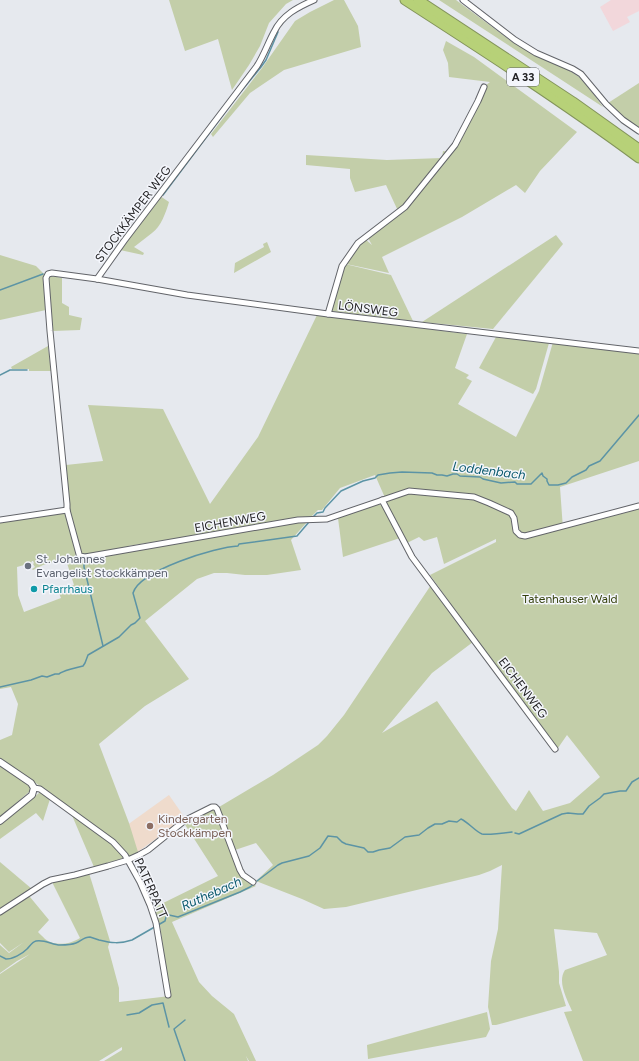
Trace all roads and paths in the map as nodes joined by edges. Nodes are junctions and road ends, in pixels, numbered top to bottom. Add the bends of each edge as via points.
1 (314, 0) edge
2 (405, 0) edge
3 (418, 0) edge
4 (463, 0) edge
5 (484, 87) dead end
6 (639, 131) edge
7 (639, 149) edge
8 (639, 158) edge
9 (97, 279) junction
10 (328, 314) junction
11 (639, 351) edge
12 (382, 500) junction
13 (639, 506) edge
14 (67, 510) junction
15 (0, 520) edge
16 (555, 749) dead end
17 (0, 762) edge
18 (34, 788) junction
19 (0, 821) edge
20 (128, 860) junction
21 (253, 882) dead end
22 (0, 912) edge
23 (168, 995) dead end

1 - 9 street, STOCKKÄMPER WEG via 291,12 277,27 257,66
2 - 8 highway, A 33 via 581,116
3 - 7 highway, A 33 via 567,98
4 - 6 street via 536,53 573,68 606,104
5 - 10 street via 455,145 406,207 358,243 342,266
9 - 10 street, LÖNSWEG via 187,295
9 - 14 street, STOCKKÄMPER WEG via 50,273 46,278
10 - 11 street, LÖNSWEG
12 - 13 street, EICHENWEG via 409,491 474,497 511,513 516,531 525,536
12 - 14 street, EICHENWEG via 327,519 298,520 85,557 80,556
12 - 16 street, EICHENWEG via 412,557
14 - 15 street
17 - 18 street via 31,783
18 - 19 street via 32,795
18 - 20 street, PATERPATT via 40,789 113,842
20 - 21 street via 148,850 184,822 215,807 240,870
20 - 22 street via 51,880
20 - 23 street, PATERPATT via 140,882 158,929

